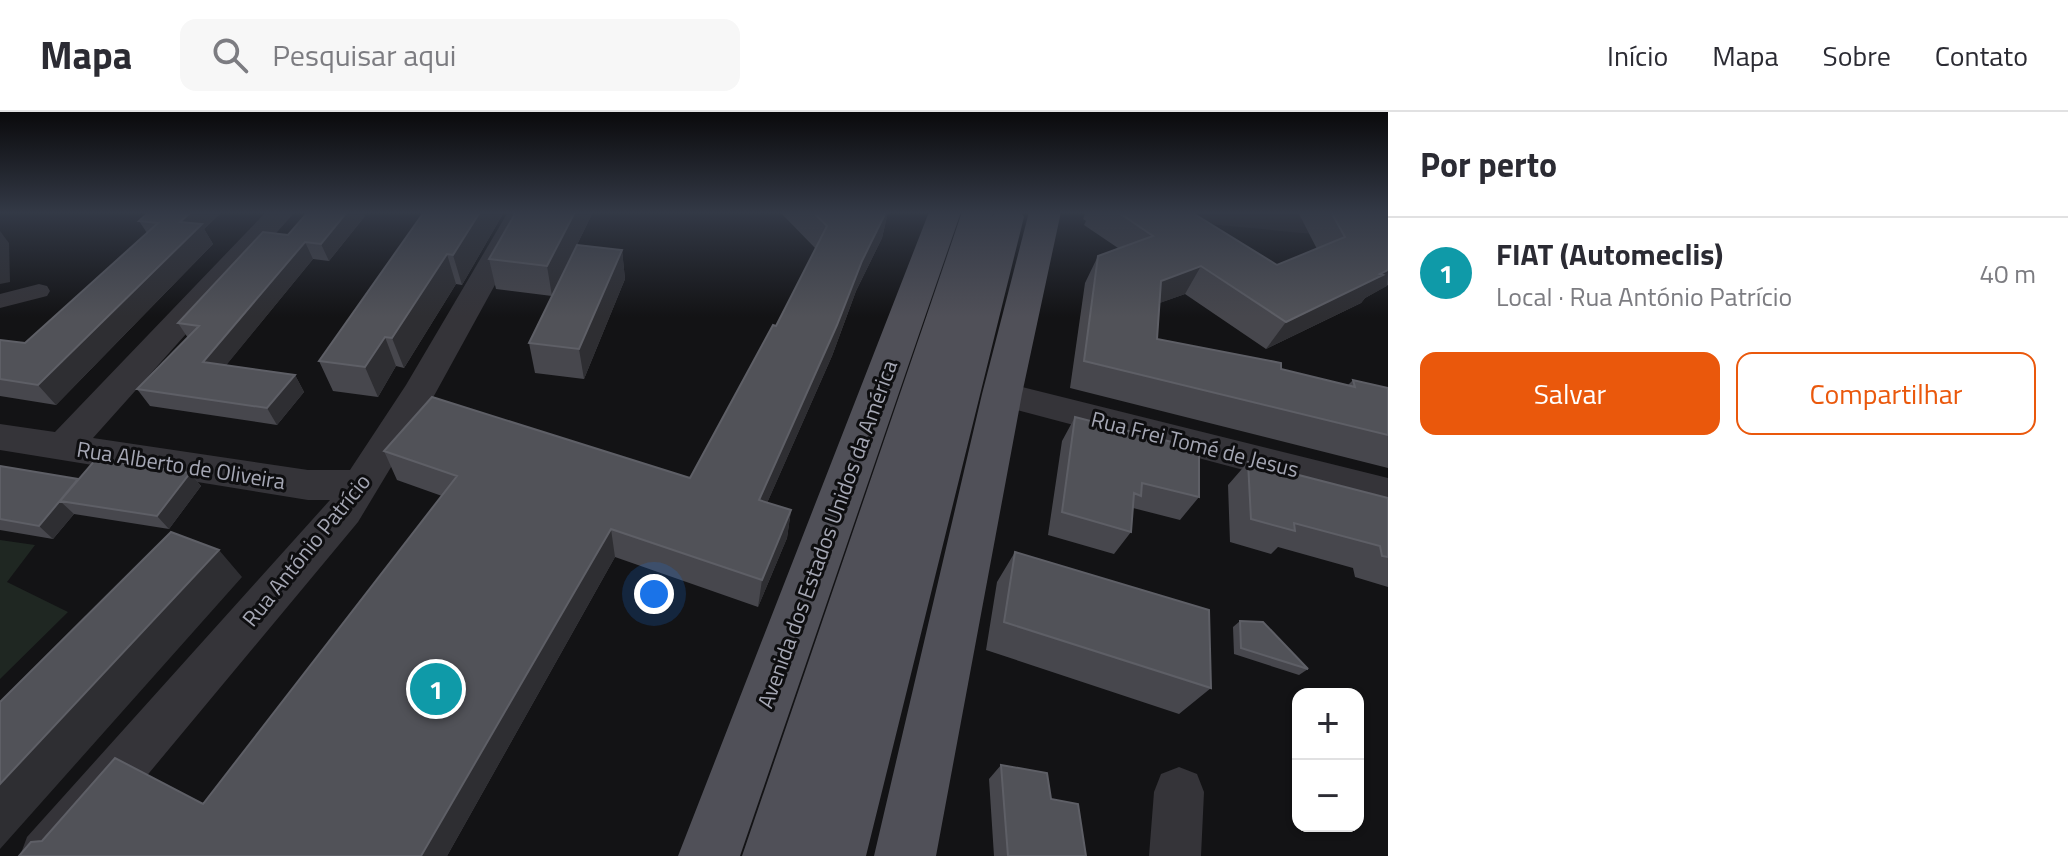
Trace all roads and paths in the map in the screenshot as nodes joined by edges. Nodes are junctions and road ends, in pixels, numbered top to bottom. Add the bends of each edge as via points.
1 (250, 247) edge
2 (502, 247) edge
3 (932, 247) edge
4 (998, 247) edge
5 (1001, 247) edge
6 (1009, 247) edge
7 (39, 291) dead end
8 (0, 301) edge
9 (1002, 394) junction
10 (0, 437) edge
11 (63, 447) junction
12 (362, 485) junction
13 (1388, 493) edge
14 (1179, 792) dead end
15 (46, 856) edge
16 (709, 856) edge
17 (773, 856) edge
18 (835, 856) edge
19 (905, 856) edge
20 (1175, 856) edge

1 - 11 street
2 - 12 street, Rua António Patrício
3 - 16 main road, Avenida dos Estados Unidos da América
4 - 17 main road, Avenida dos Estados Unidos da América
5 - 18 main road
6 - 9 main road
7 - 8 street
9 - 13 street, Rua Frei Tomé de Jesus
9 - 19 main road
10 - 11 street, Rua Alberto de Oliveira
11 - 12 street, Rua Alberto de Oliveira via 308,485
12 - 15 street, Rua António Patrício
14 - 20 street

